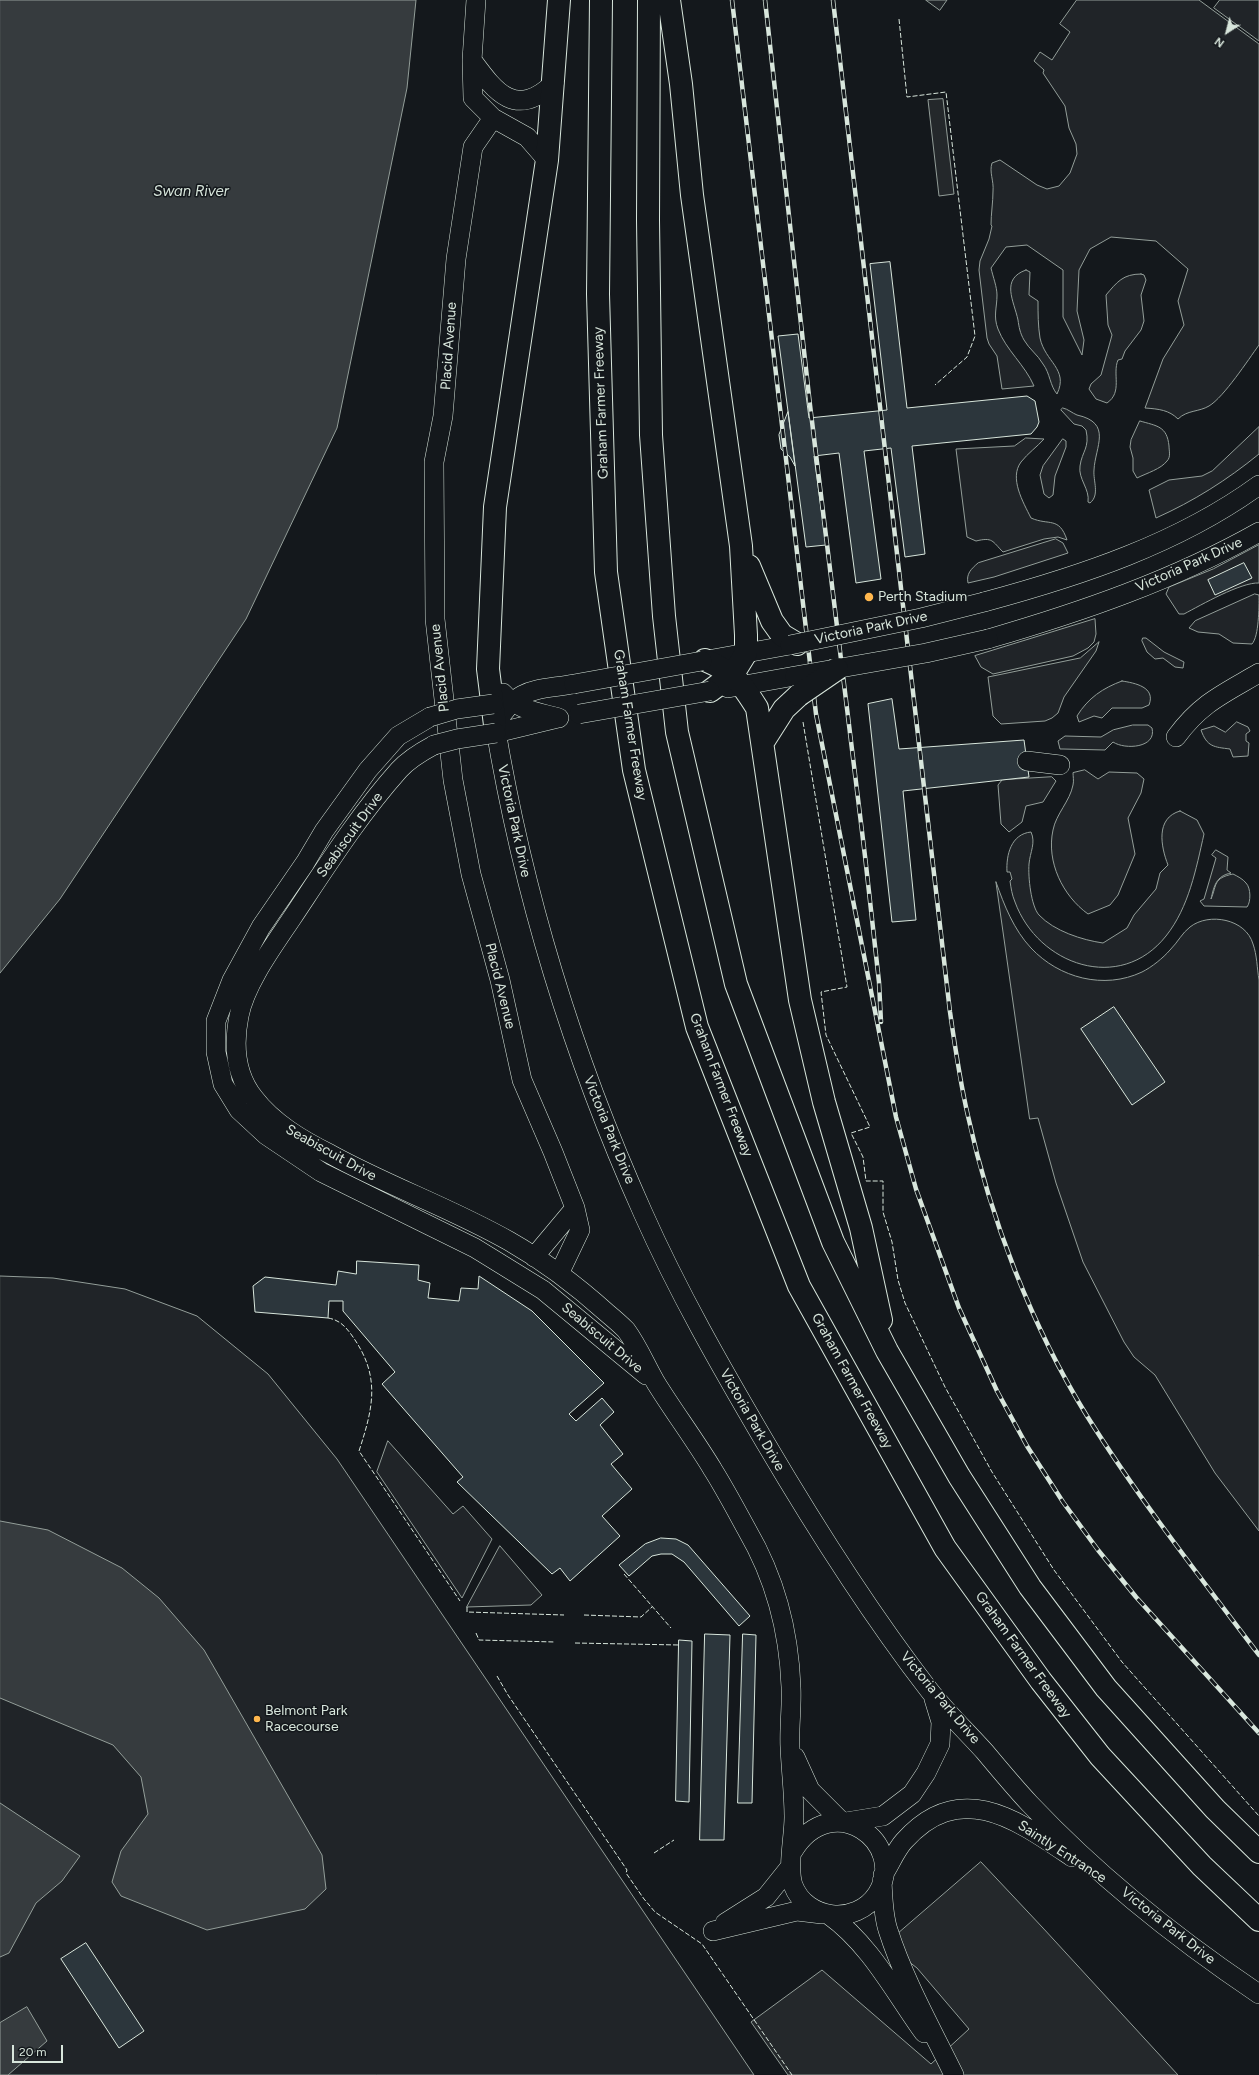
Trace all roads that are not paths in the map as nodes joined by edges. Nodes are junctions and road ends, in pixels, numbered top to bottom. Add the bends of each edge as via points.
1 (476, 0) edge
2 (559, 0) edge
3 (601, 0) edge
4 (649, 0) edge
5 (669, 0) edge
6 (472, 60) junction
7 (554, 83) junction
8 (493, 118) junction
9 (547, 160) junction
10 (1259, 485) edge
11 (1259, 532) edge
12 (741, 546) junction
13 (792, 643) junction
14 (746, 653) junction
15 (705, 660) junction
16 (836, 669) joint
17 (1259, 673) edge
18 (738, 680) junction
19 (797, 685) junction
20 (710, 691) joint
21 (499, 716) junction
22 (559, 718) junction
23 (1176, 737) dead end
24 (763, 742) junction
25 (1026, 761) dead end
26 (1060, 765) dead end
27 (574, 1208) junction
28 (534, 1257) junction
29 (559, 1274) junction
30 (887, 1351) junction
31 (657, 1385) junction
32 (932, 1694) junction
33 (790, 1744) junction
34 (844, 1822) junction
35 (1259, 1852) edge
36 (791, 1859) junction
37 (883, 1878) junction
38 (1113, 1884) junction
39 (826, 1914) junction
40 (1259, 1920) edge
41 (1259, 1994) edge
42 (954, 2075) edge

1 - 6 street
2 - 7 highway
3 - 40 highway, Graham Farmer Freeway via 598,294 606,572 634,770 697,1027 799,1286 945,1548 1041,1681 1100,1756 1202,1866
4 - 30 highway via 648,220 651,435 664,616 677,732 736,984 833,1242
5 - 12 highway via 681,84 692,195
6 - 7 street via 490,84 503,96 514,101 540,96
6 - 8 street via 473,98
7 - 9 highway
8 - 9 street via 527,137
8 - 27 street, Placid Avenue via 474,147 456,259 444,416 434,462 435,619 452,780 472,874 500,980 522,1080
9 - 21 highway via 495,507 488,669
10 - 13 street, Victoria Park Drive, bridge via 1232,505 1156,544 1074,576 922,618
11 - 16 street, Victoria Park Drive, bridge via 1226,551 1168,577 1086,609 988,639
12 - 13 highway via 772,622
12 - 14 highway
13 - 14 street, Victoria Park Drive
14 - 15 street, Victoria Park Drive
14 - 18 highway
15 - 18 highway
15 - 21 street, Victoria Park Drive, bridge via 534,690 518,696
16 - 19 highway, bridge
17 - 23 street via 1208,702
18 - 19 street
18 - 20 highway
18 - 24 highway via 757,708
19 - 24 highway via 791,701 776,718
20 - 22 street, bridge
21 - 22 street, Seabiscuit Drive
21 - 22 street via 524,709
21 - 28 street, Seabiscuit Drive, bridge via 457,739 420,752 401,768 359,818 260,965 239,1012 235,1046 239,1074 254,1099 279,1124 363,1172 431,1202
21 - 31 street, Seabiscuit Drive, bridge via 457,709 430,718 398,736 368,770 324,831 261,927 232,980 216,1020 216,1052 223,1084 239,1110 266,1136 321,1172 475,1248 543,1290
21 - 32 street, Victoria Park Drive via 507,799 539,928 586,1073 613,1146 644,1217 693,1315 817,1530
24 - 30 highway via 800,1000 824,1102 861,1228
25 - 26 street
27 - 28 street
27 - 29 street, Placid Avenue via 580,1230
28 - 29 street, Seabiscuit Drive
29 - 31 street, Seabiscuit Drive via 578,1286 626,1331
30 - 35 highway via 959,1476 1030,1587 1106,1688 1215,1809
31 - 33 street, Seabiscuit Drive via 714,1471 762,1556 785,1623 791,1685
32 - 34 street via 941,1722 940,1744 912,1794 883,1816
32 - 38 street, Victoria Park Drive via 1031,1805
33 - 34 street via 810,1790
33 - 36 street, Seabiscuit Drive via 794,1816
34 - 36 street via 827,1823 813,1828 801,1838
34 - 37 street via 865,1832 879,1848 883,1861
36 - 39 street via 792,1882 799,1896 810,1907
36 - 39 street via 766,1897 713,1931 797,1911
37 - 38 street, Saintly Entrance via 903,1842 921,1824 957,1808 976,1808 1016,1821
37 - 39 street via 877,1894 862,1908 843,1915
37 - 42 street via 883,1905 887,1930
38 - 41 street, Victoria Park Drive via 1174,1933
39 - 42 street via 842,1925 869,1953

